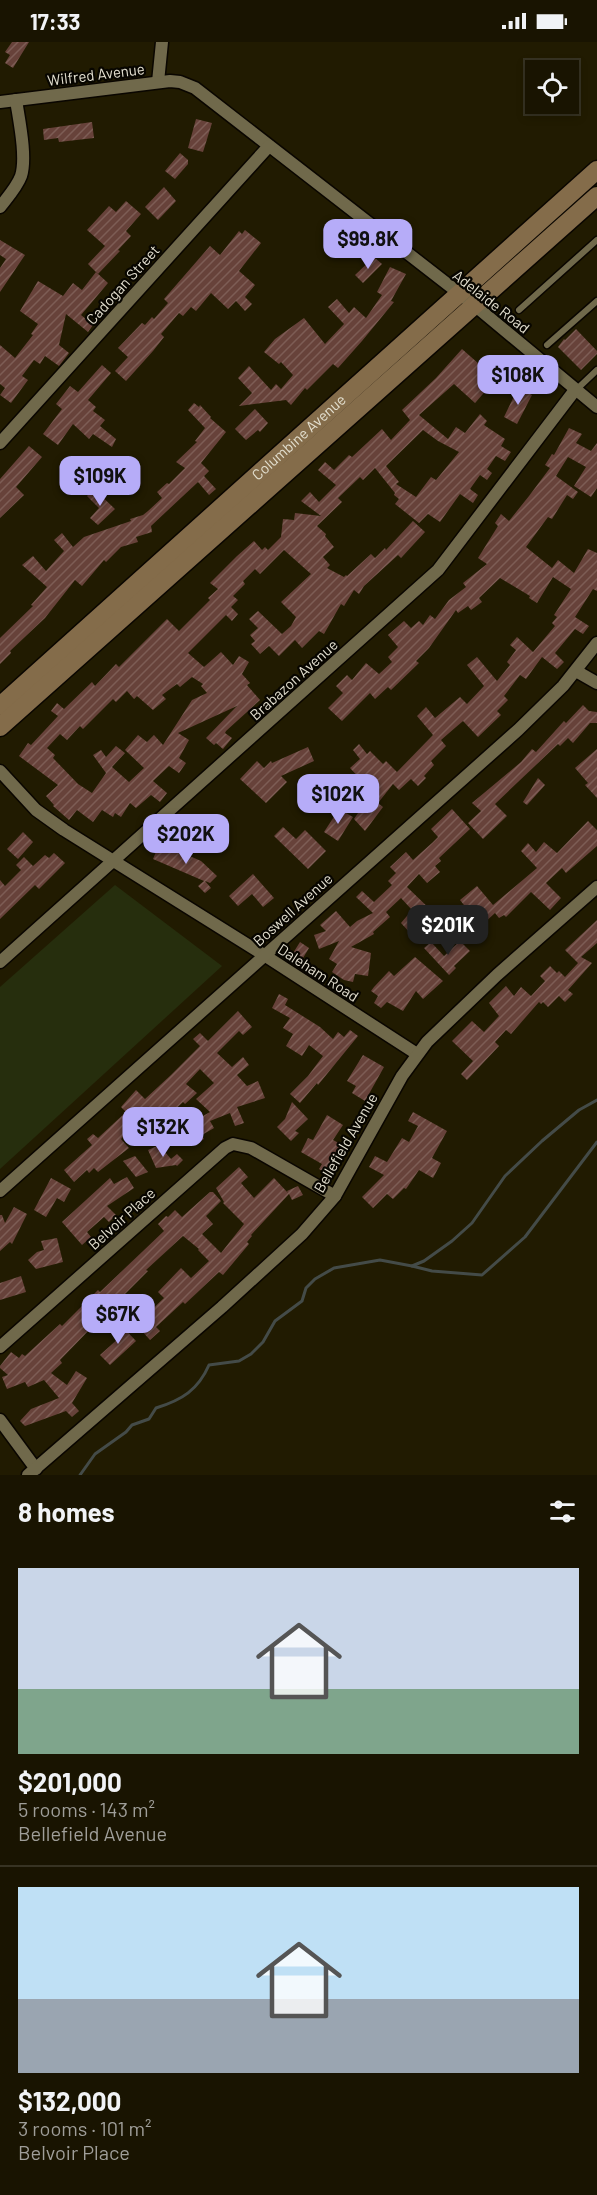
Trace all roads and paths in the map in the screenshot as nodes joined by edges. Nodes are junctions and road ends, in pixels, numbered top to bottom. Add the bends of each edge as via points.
1 (162, 42) edge
2 (158, 82) junction
3 (195, 88) joint
4 (16, 100) junction
5 (0, 102) edge
6 (269, 146) junction
7 (597, 170) edge
8 (597, 196) edge
9 (0, 207) edge
10 (597, 240) edge
11 (466, 300) junction
12 (597, 301) edge
13 (519, 310) dead end
14 (547, 345) dead end
15 (597, 370) edge
16 (575, 390) junction
17 (597, 407) edge
18 (0, 443) edge
19 (140, 591) junction
20 (597, 643) edge
21 (576, 671) junction
22 (597, 683) edge
23 (0, 706) edge
24 (0, 727) edge
25 (0, 771) edge
26 (113, 860) junction
27 (597, 887) edge
28 (264, 955) junction
29 (0, 962) edge
30 (417, 1054) junction
31 (0, 1191) edge
32 (335, 1196) junction
33 (0, 1347) edge
34 (0, 1419) edge
35 (32, 1472) edge

1 - 2 street
2 - 3 street, Wilfred Avenue via 180,82
2 - 4 street, Wilfred Avenue
3 - 6 street, Adelaide Road
4 - 5 street, Wilfred Avenue
4 - 9 street via 22,173
6 - 11 street, Adelaide Road
6 - 18 street, Cadogan Street
7 - 11 main road, Columbine Avenue
8 - 11 main road, Columbine Avenue
10 - 13 lane
11 - 16 street, Adelaide Road
11 - 19 main road, Columbine Avenue
12 - 14 lane
15 - 16 lane
16 - 17 street, Adelaide Road
16 - 26 street, Brabazon Avenue via 438,570
19 - 23 main road, Columbine Avenue
19 - 24 main road, Columbine Avenue
20 - 21 street, Boswell Avenue
21 - 22 street
21 - 28 street, Boswell Avenue via 518,730
25 - 26 street, Daleham Road via 36,810
26 - 28 street, Daleham Road
26 - 29 street, Brabazon Avenue
27 - 30 street, Bellefield Avenue via 440,1027
28 - 30 street, Daleham Road
28 - 31 street, Boswell Avenue
30 - 32 street, Bellefield Avenue
32 - 33 street, Belvoir Place via 250,1148 233,1144
32 - 35 street, Bellefield Avenue via 302,1234 222,1307
34 - 35 street

